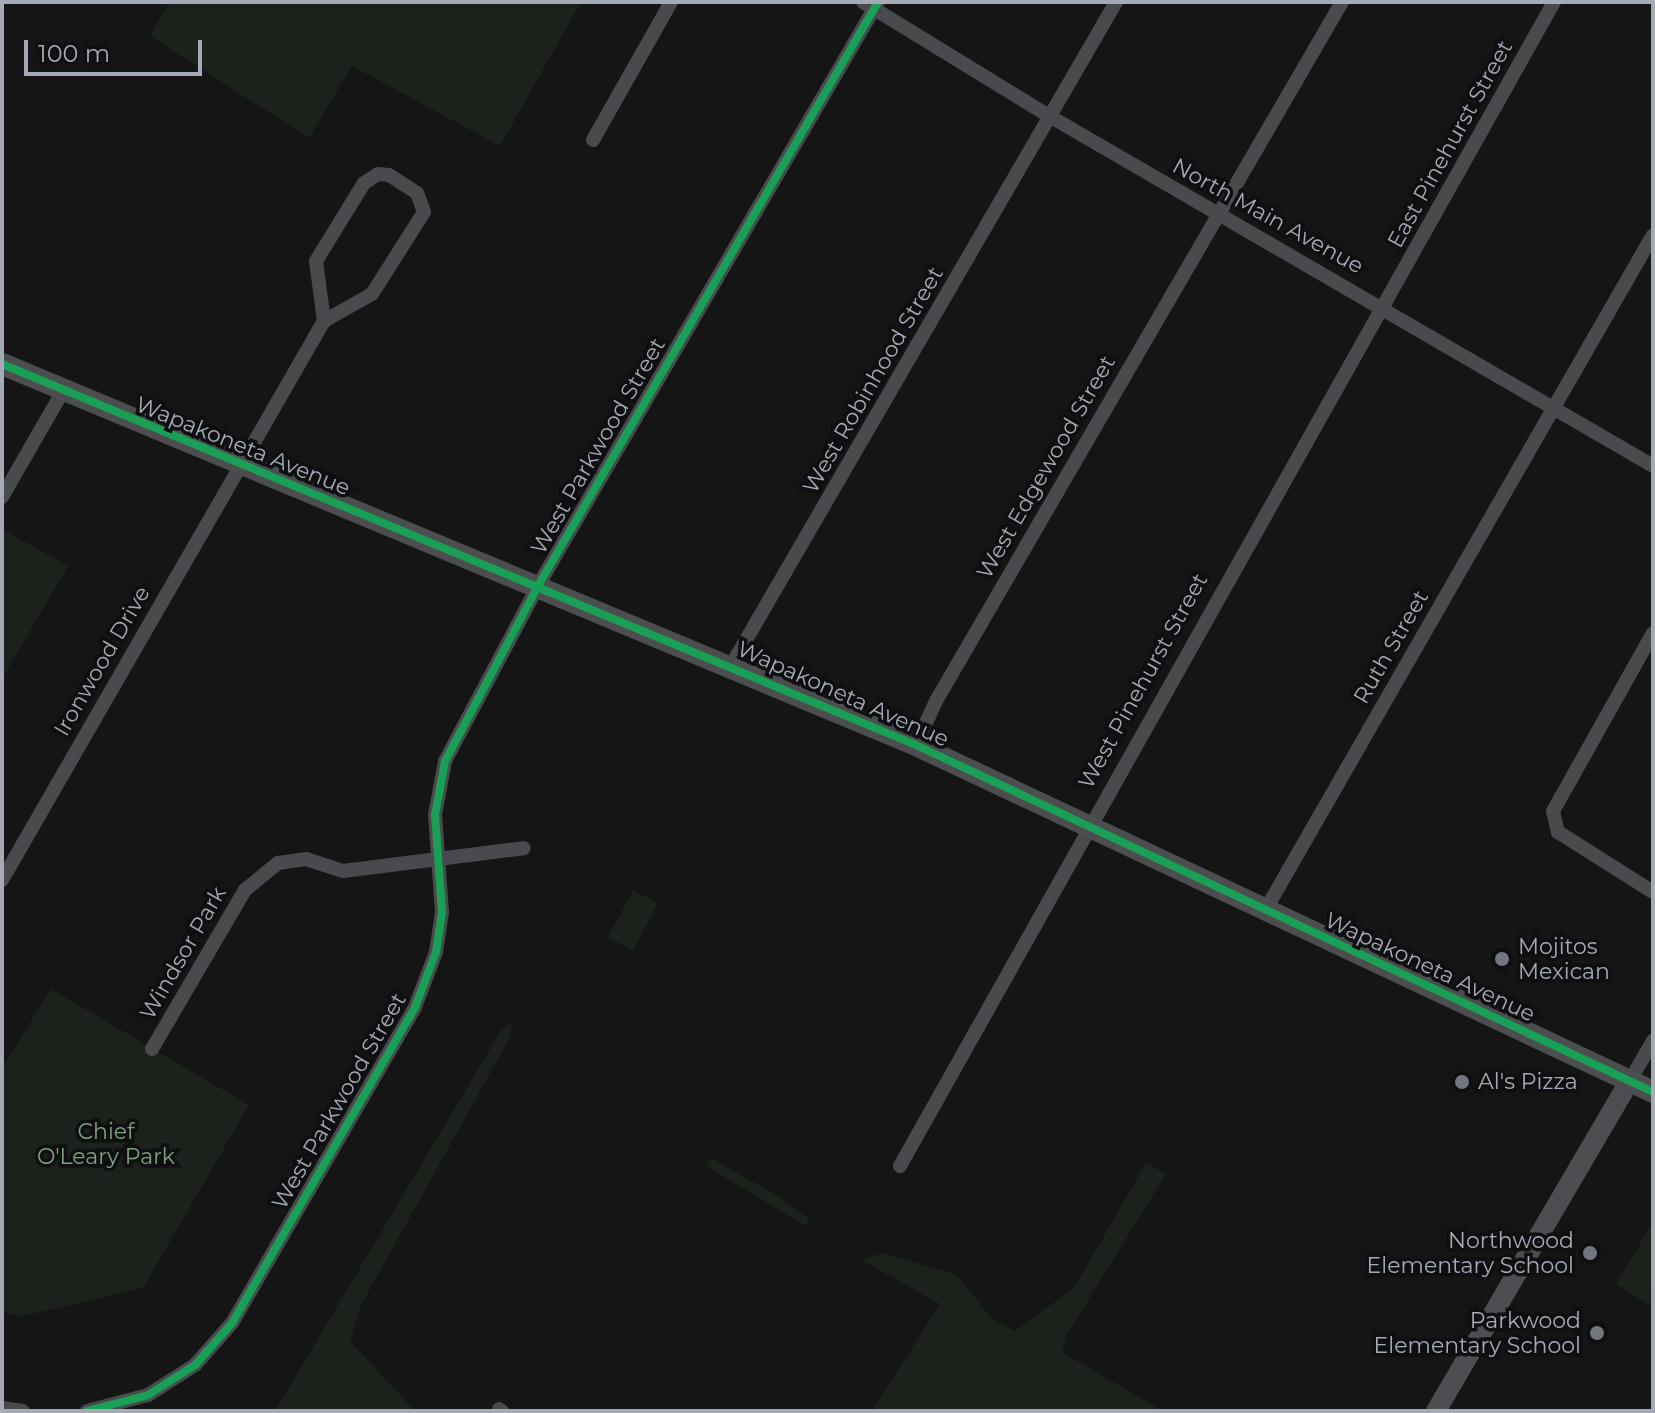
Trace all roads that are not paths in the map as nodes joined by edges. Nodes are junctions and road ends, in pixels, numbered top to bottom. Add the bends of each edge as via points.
1 (671, 2) edge
2 (1116, 2) edge
3 (1342, 2) edge
4 (1554, 2) edge
5 (871, 4) edge
6 (1051, 117) junction
7 (593, 140) dead end
8 (1219, 214) junction
9 (1653, 235) edge
10 (1384, 306) junction
11 (324, 321) junction
12 (2, 364) edge
13 (63, 391) junction
14 (1553, 407) junction
15 (241, 464) junction
16 (1653, 466) edge
17 (2, 497) edge
18 (539, 584) junction
19 (1653, 633) edge
20 (732, 664) junction
21 (916, 745) junction
22 (1087, 825) junction
23 (524, 848) dead end
24 (438, 857) junction
25 (2, 880) edge
26 (1653, 892) edge
27 (1266, 909) junction
28 (1653, 1041) edge
29 (152, 1049) dead end
30 (1629, 1082) junction
31 (1653, 1092) edge
32 (900, 1166) dead end
33 (2, 1408) edge
34 (23, 1411) edge
35 (87, 1411) edge
36 (97, 1411) edge
37 (1436, 1411) edge

1 - 7 street
2 - 6 street, West Robinhood Street
3 - 8 street, West Edgewood Street
4 - 10 street, East Pinehurst Street
5 - 6 street, North Main Avenue
5 - 18 street, West Parkwood Street
6 - 8 street, North Main Avenue
6 - 20 street, West Robinhood Street
8 - 10 street, North Main Avenue
8 - 21 street, West Edgewood Street via 936,701
9 - 14 street, Ruth Street
10 - 14 street, North Main Avenue
10 - 22 street, West Pinehurst Street
11 - 11 street via 372,294 424,212 417,193 389,175 378,174 364,183 316,261
11 - 15 street, Ironwood Drive
12 - 13 main road, Wapakoneta Avenue
13 - 15 main road, Wapakoneta Avenue
13 - 17 street
14 - 16 street, North Main Avenue
14 - 27 street, Ruth Street
15 - 18 main road, Wapakoneta Avenue
15 - 25 street, Ironwood Drive
18 - 20 main road, Wapakoneta Avenue
18 - 24 street, West Parkwood Street via 445,761 435,815
19 - 26 street via 1553,811 1558,832
20 - 21 main road, Wapakoneta Avenue
21 - 22 main road, Wapakoneta Avenue
22 - 27 main road, Wapakoneta Avenue
22 - 32 street, West Pinehurst Street
23 - 24 street, Windsor Park
24 - 29 street, Windsor Park via 343,871 306,859 269,869 245,890
24 - 36 street, West Parkwood Street via 438,939 415,1007 232,1323 195,1365 148,1395
27 - 30 main road, Wapakoneta Avenue
28 - 30 street
30 - 31 main road, Wapakoneta Avenue
30 - 37 main road
33 - 34 street
35 - 36 street, West Parkwood Street

